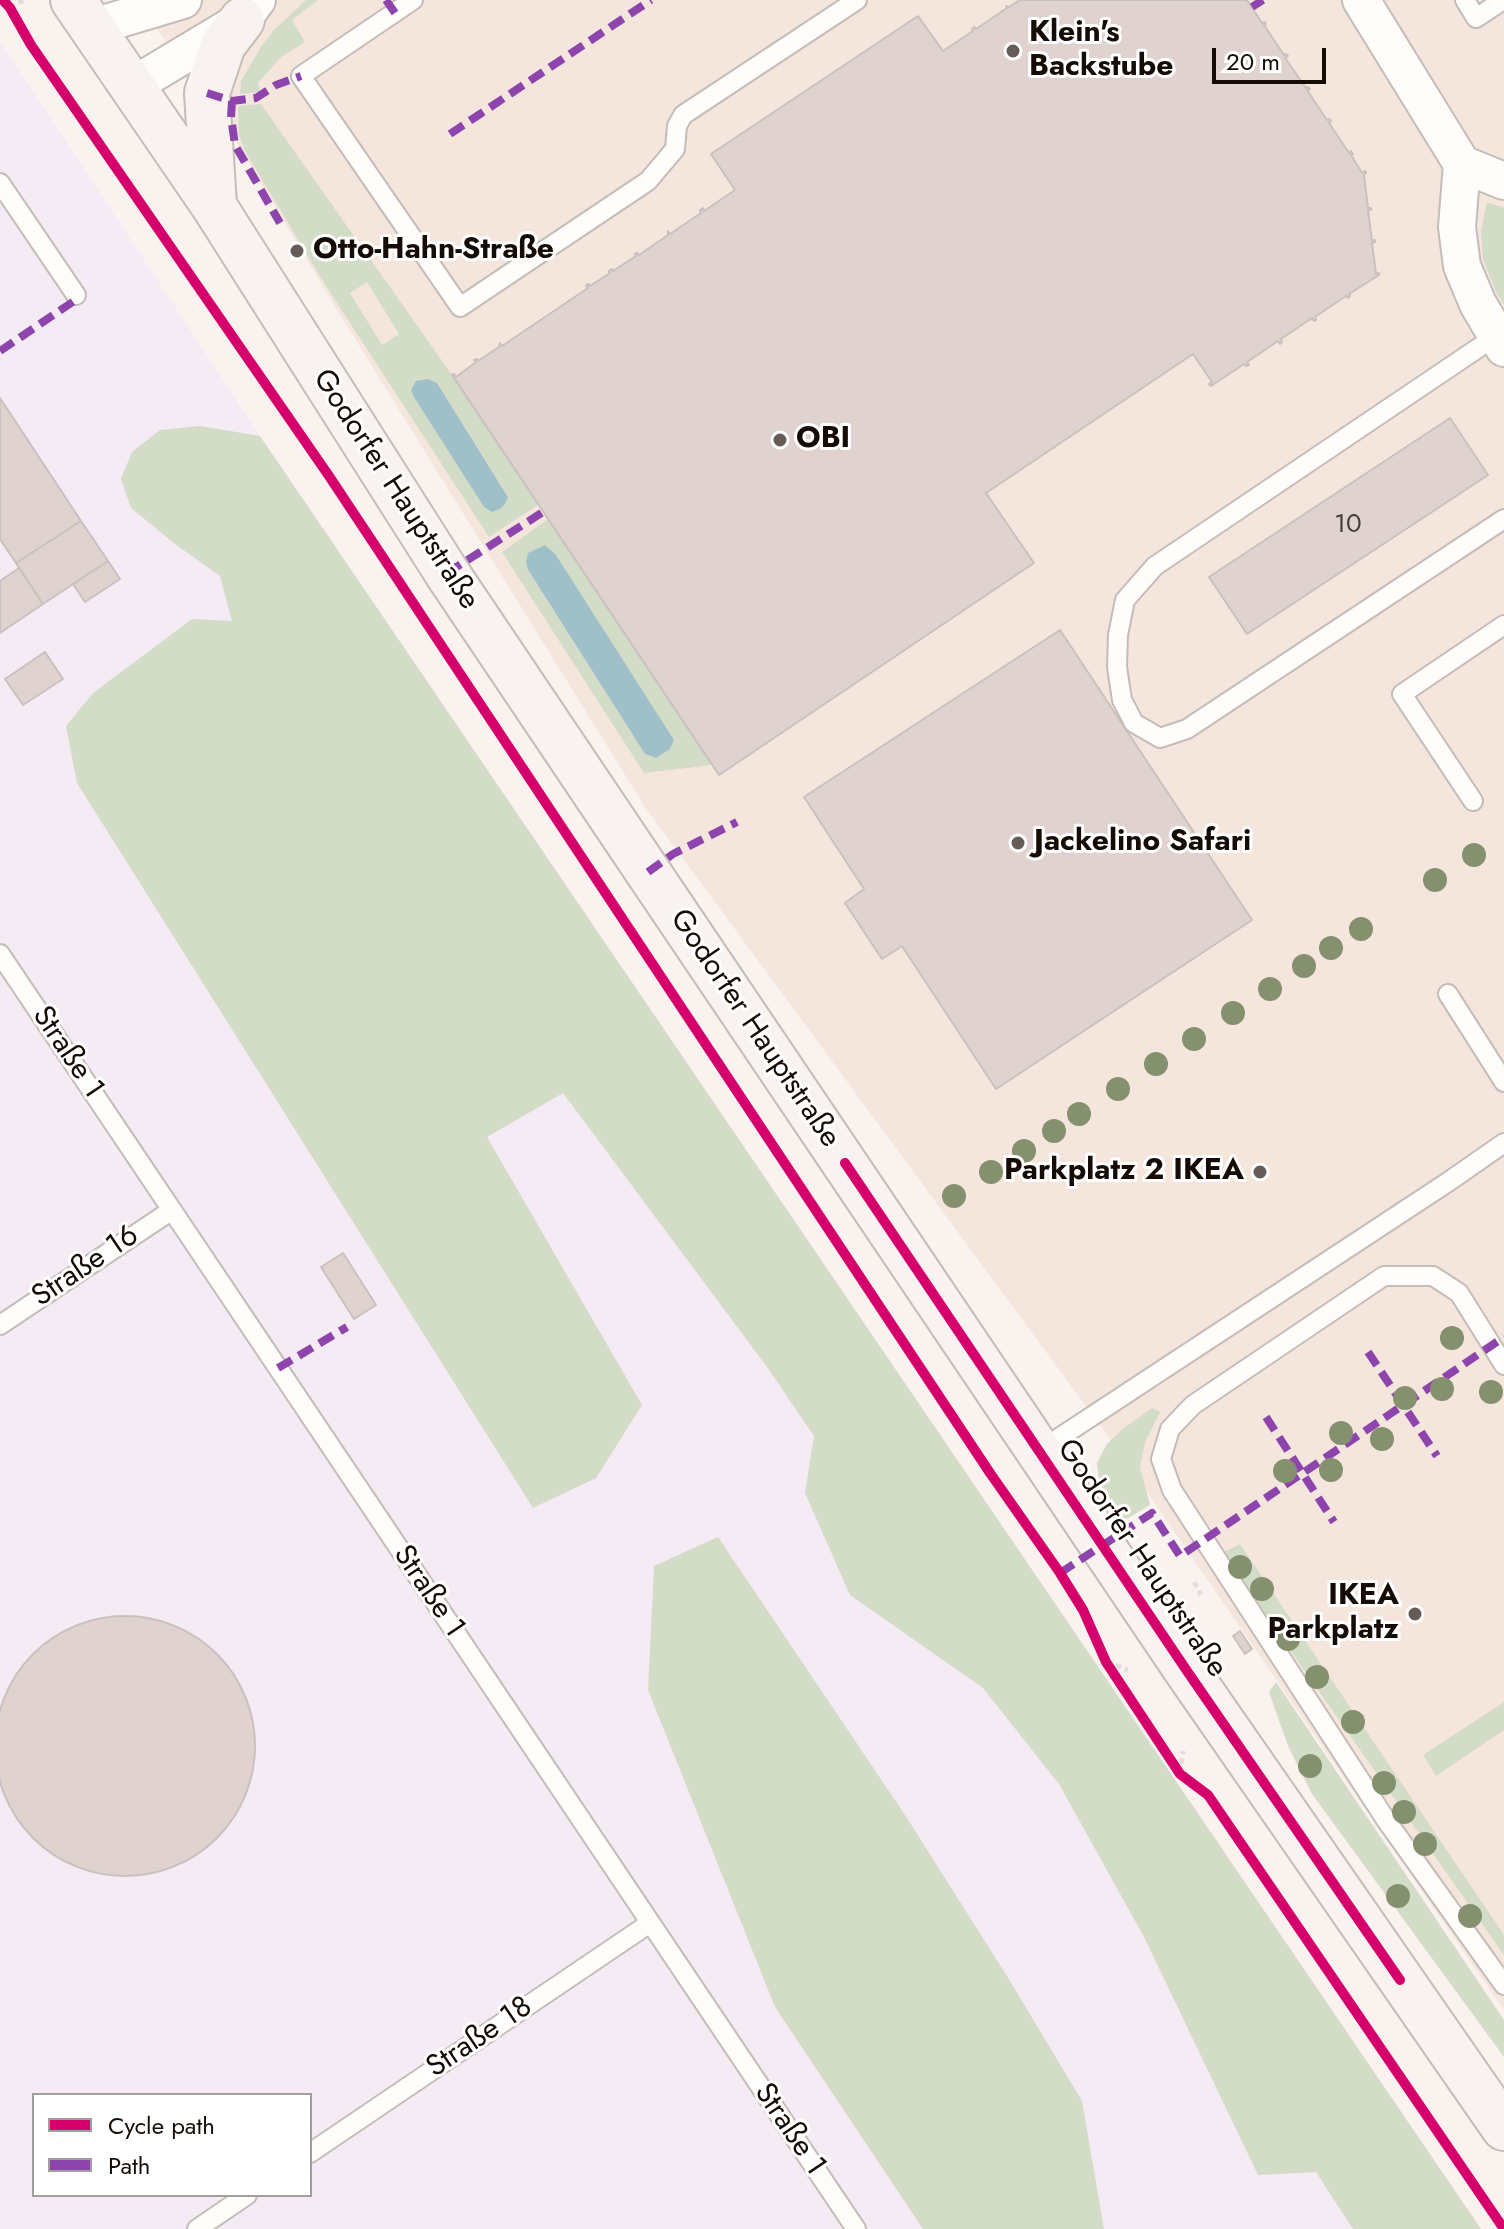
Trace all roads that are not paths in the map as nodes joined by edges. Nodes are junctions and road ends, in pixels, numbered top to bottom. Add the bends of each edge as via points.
1 (183, 0) edge
2 (413, 0) edge
3 (857, 0) edge
4 (1361, 0) edge
5 (1465, 0) edge
6 (1503, 0) edge
7 (249, 10) edge
8 (83, 14) edge
9 (132, 86) junction
10 (1462, 164) junction
11 (1504, 181) edge
12 (0, 183) edge
13 (214, 206) junction
14 (76, 295) dead end
15 (1500, 342) edge
16 (1504, 519) edge
17 (1504, 625) edge
18 (1473, 801) dead end
19 (0, 954) edge
20 (1448, 994) dead end
21 (1504, 1082) edge
22 (1504, 1143) edge
23 (172, 1210) junction
24 (0, 1325) edge
25 (1504, 1365) edge
26 (1039, 1451) junction
27 (650, 1923) junction
28 (1504, 1985) edge
29 (1504, 2128) edge
30 (312, 2152) edge
31 (244, 2197) edge
32 (197, 2229) edge
33 (856, 2229) edge

1 - 8 street
2 - 3 lane via 301,76 460,307 648,181 675,149 683,115
4 - 10 street
5 - 6 lane via 1476,18
7 - 9 street
7 - 13 main road via 223,45 207,93
8 - 9 main road, Godorfer Hauptstraße
9 - 13 main road, Godorfer Hauptstraße
10 - 11 street
10 - 15 street via 1457,227 1462,266
12 - 14 lane
13 - 26 main road, Godorfer Hauptstraße via 456,586
15 - 16 lane via 1155,566 1125,600 1117,667 1122,700 1134,723 1160,738 1187,729
17 - 18 lane via 1402,694
19 - 23 lane, Straße 1
20 - 21 lane
22 - 26 lane
23 - 24 lane, Straße 16
23 - 27 lane, Straße 1
25 - 28 lane via 1459,1293 1433,1276 1384,1276 1193,1405 1170,1429 1161,1459 1172,1490 1386,1820
26 - 29 main road, Godorfer Hauptstraße
27 - 30 lane, Straße 18
27 - 33 lane, Straße 1
31 - 32 lane

